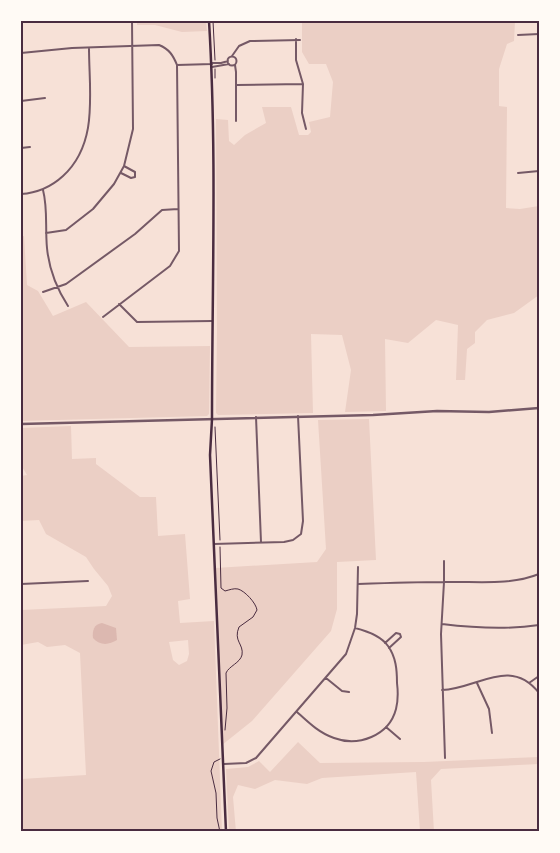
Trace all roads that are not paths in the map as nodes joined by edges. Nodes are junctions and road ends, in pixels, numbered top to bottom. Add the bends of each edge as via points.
1 (132, 21) edge
2 (209, 21) edge
3 (539, 34) edge
4 (518, 35) dead end
5 (296, 39) junction
6 (300, 40) dead end
7 (133, 46) junction
8 (89, 48) junction
9 (21, 53) edge
10 (232, 56) junction
11 (228, 60) junction
12 (229, 64) junction
13 (177, 65) junction
14 (213, 65) junction
15 (235, 65) junction
16 (302, 84) junction
17 (237, 85) junction
18 (45, 98) dead end
19 (21, 101) edge
20 (236, 121) dead end
21 (306, 129) dead end
22 (30, 147) dead end
23 (21, 148) edge
24 (124, 166) junction
25 (539, 171) edge
26 (121, 173) junction
27 (518, 173) dead end
28 (43, 190) junction
29 (21, 194) edge
30 (178, 210) junction
31 (46, 233) junction
32 (58, 288) junction
33 (43, 292) dead end
34 (119, 304) junction
35 (68, 306) dead end
36 (103, 316) dead end
37 (212, 321) junction
38 (539, 408) edge
39 (298, 416) junction
40 (256, 417) junction
41 (212, 419) junction
42 (21, 424) edge
43 (261, 543) junction
44 (214, 544) junction
45 (444, 561) dead end
46 (358, 567) dead end
47 (539, 574) edge
48 (88, 581) dead end
49 (444, 582) junction
50 (21, 584) edge
51 (358, 584) junction
52 (441, 624) junction
53 (539, 625) edge
54 (355, 628) junction
55 (385, 643) junction
56 (389, 648) junction
57 (539, 676) edge
58 (326, 678) junction
59 (477, 683) junction
60 (529, 683) junction
61 (442, 690) junction
62 (349, 692) dead end
63 (539, 693) edge
64 (297, 712) junction
65 (386, 727) junction
66 (492, 733) dead end
67 (400, 739) dead end
68 (445, 758) dead end
69 (223, 764) junction
70 (226, 832) edge

1 - 7 street
2 - 14 main road
3 - 4 street
5 - 6 street
5 - 10 street via 245,42 235,49
5 - 16 street via 296,60
7 - 8 street
7 - 13 street via 159,45 166,48
7 - 24 street via 133,129
8 - 9 street
8 - 28 street via 90,123 86,141 70,170
10 - 11 street
10 - 15 street via 237,60
11 - 12 street
11 - 14 street
12 - 14 street
12 - 15 street
13 - 14 street
13 - 30 street
14 - 37 main road
15 - 17 street
16 - 17 street
16 - 21 street via 302,113
17 - 20 street
18 - 19 street
22 - 23 street
24 - 26 street
24 - 26 street via 135,172 135,176 131,178
25 - 27 street
26 - 31 street via 103,198 73,226 60,232
28 - 29 street
28 - 31 street
30 - 32 street via 162,210 135,234
30 - 34 street via 179,251 176,258
31 - 32 street via 48,259
32 - 33 street
32 - 35 street
34 - 36 street
34 - 37 street via 137,322
37 - 41 main road
38 - 39 street
39 - 40 street
39 - 43 street via 301,531 298,536 284,542
40 - 41 street
40 - 43 street
41 - 42 street
41 - 44 main road via 210,455
43 - 44 street
44 - 69 main road
45 - 49 street
46 - 51 street
47 - 49 street via 509,582
48 - 50 street
49 - 51 street
49 - 52 street
51 - 54 street
52 - 53 street via 490,629
52 - 61 street
54 - 55 street via 371,633
54 - 58 street via 346,654
55 - 56 street
55 - 56 street via 396,633 400,634 401,637
56 - 65 street via 397,670 397,702
57 - 60 street
58 - 62 street via 342,691
58 - 64 street
59 - 60 street via 505,674
59 - 61 street
59 - 66 street via 489,710
60 - 63 street
61 - 68 street
64 - 65 street via 321,732 346,742 367,739
64 - 69 street via 256,758 246,763
65 - 67 street
69 - 70 main road

